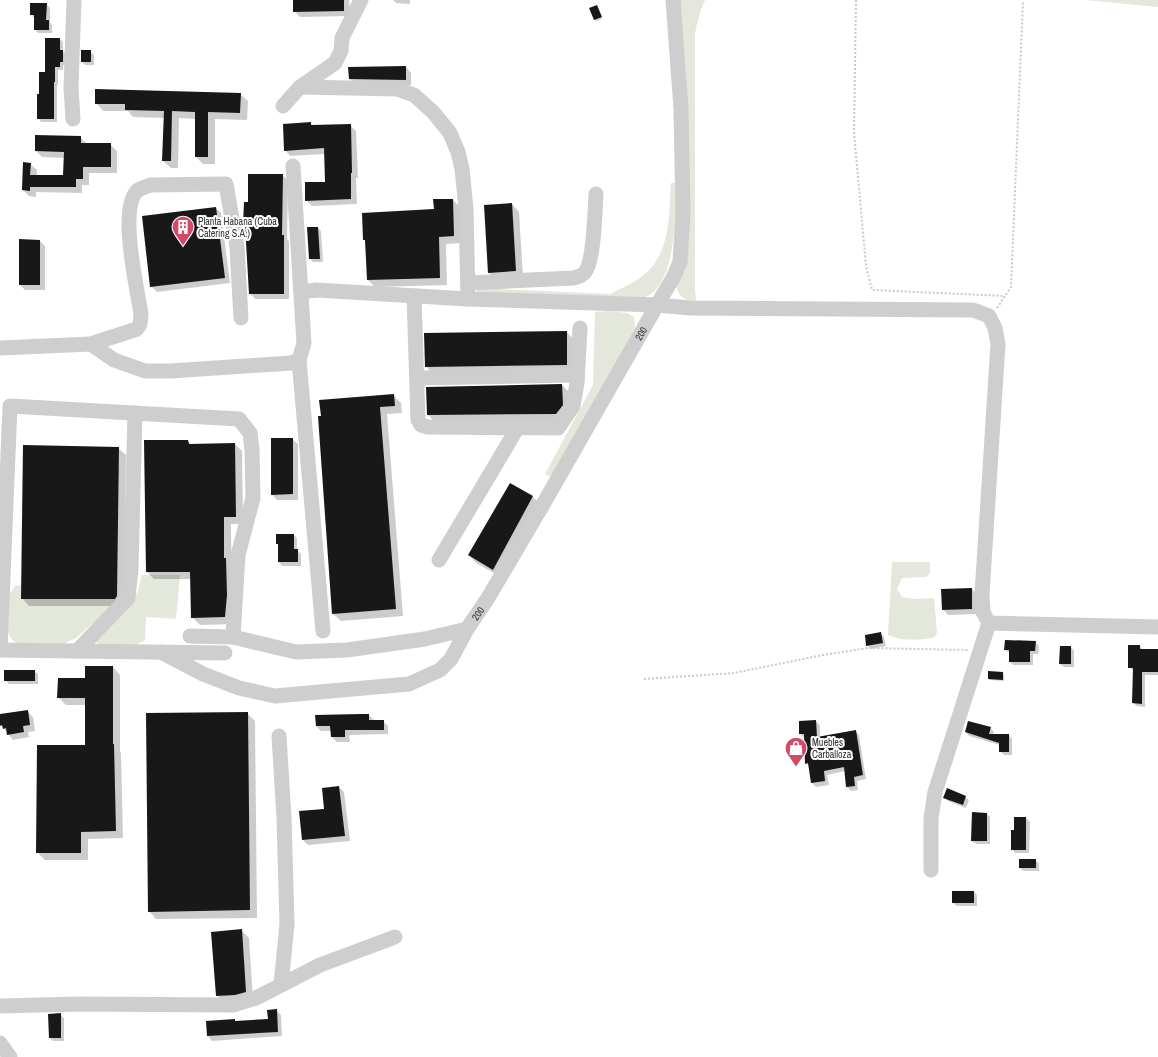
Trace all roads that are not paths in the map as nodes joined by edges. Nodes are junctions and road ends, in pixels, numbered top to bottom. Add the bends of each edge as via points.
1 (74, 0) edge
2 (361, 0) edge
3 (672, 0) edge
4 (300, 87) junction
5 (283, 106) dead end
6 (72, 119) dead end
7 (293, 166) dead end
8 (596, 194) dead end
9 (468, 283) junction
10 (301, 292) junction
11 (414, 296) junction
12 (468, 299) junction
13 (656, 305) junction
14 (241, 318) dead end
15 (580, 328) dead end
16 (91, 344) junction
17 (0, 348) edge
18 (299, 360) junction
19 (577, 375) junction
20 (417, 378) junction
21 (135, 413) junction
22 (518, 427) junction
23 (439, 560) dead end
24 (989, 623) junction
25 (1158, 627) edge
26 (467, 629) junction
27 (323, 631) dead end
28 (190, 636) dead end
29 (233, 637) junction
30 (0, 650) edge
31 (77, 651) junction
32 (160, 652) junction
33 (225, 653) dead end
34 (279, 736) dead end
35 (930, 870) dead end
36 (395, 937) dead end
37 (281, 985) junction
38 (0, 1006) edge
39 (0, 1042) edge
40 (10, 1057) edge

1 - 6 street
2 - 4 street via 342,38 341,51 335,63
3 - 13 street, 200 via 681,109 682,242 680,262
4 - 5 street
4 - 9 street via 397,89 414,95 433,112 450,133 462,169
7 - 10 street
8 - 9 street via 590,262 580,276
9 - 12 street
10 - 11 street via 316,290
10 - 18 street via 304,343
11 - 12 street
11 - 20 street
12 - 13 street
13 - 24 street via 691,308 973,310 989,316 996,328 998,344 982,594 983,612
13 - 26 street, 200 via 545,502
14 - 16 street via 237,247 226,184 150,185 139,189 133,196 128,232 141,314 140,324 137,329
15 - 19 street
16 - 17 street
16 - 18 street via 114,360 145,371 275,364
18 - 27 street
19 - 20 street
19 - 22 street via 573,406 558,428
20 - 22 street via 418,420 421,425
21 - 29 street via 239,419 250,433 253,498 238,555
21 - 30 street via 10,406
21 - 31 street via 132,569 128,598
22 - 23 street
24 - 25 street
24 - 35 street via 935,792 931,818
26 - 29 street via 425,639 347,650 296,652
26 - 32 street, 200 via 451,659 440,670 409,684 276,696 239,688 203,674
28 - 29 street
30 - 31 street
31 - 32 street
32 - 33 street
34 - 37 street via 287,924
36 - 37 street via 320,965
37 - 38 street via 246,1002 233,1005
39 - 40 street

